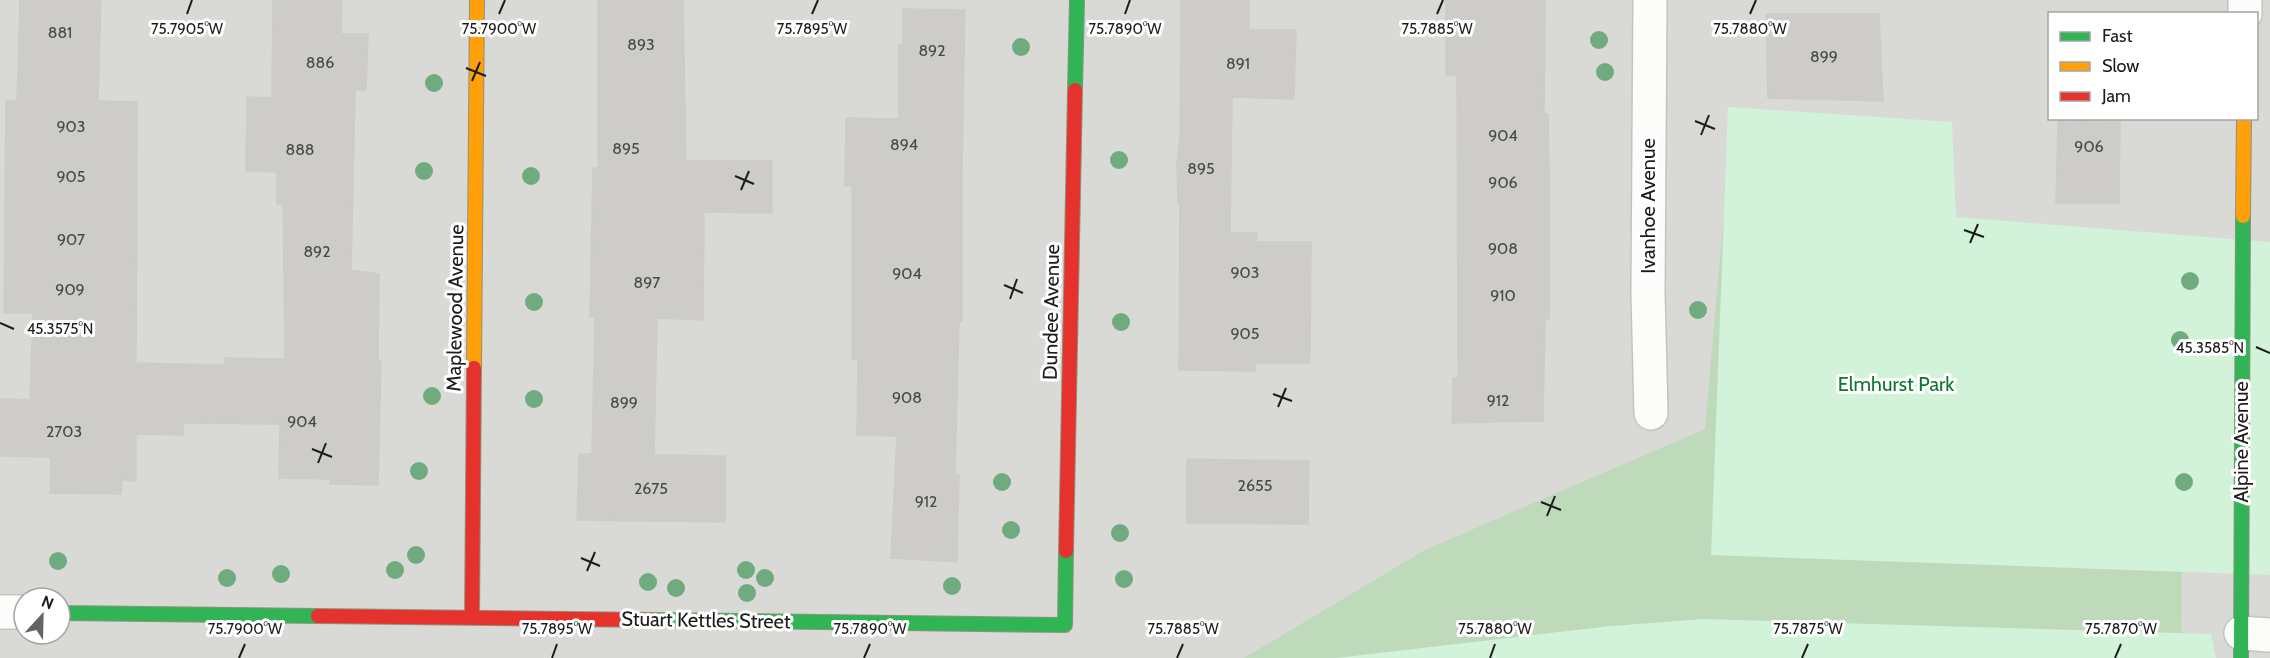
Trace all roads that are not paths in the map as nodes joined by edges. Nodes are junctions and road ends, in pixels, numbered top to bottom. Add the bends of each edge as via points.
1 (477, 0) edge
2 (1077, 0) edge
3 (1650, 0) edge
4 (2244, 120) edge
5 (1651, 412) dead end
6 (72, 613) edge
7 (472, 616) junction
8 (1065, 625) joint
9 (2251, 642) edge

1 - 7 street, Maplewood Avenue
2 - 8 street, Dundee Avenue
3 - 5 street, Ivanhoe Avenue
4 - 9 street, Alpine Avenue
6 - 7 street, Stuart Kettles Street
7 - 8 street, Stuart Kettles Street

